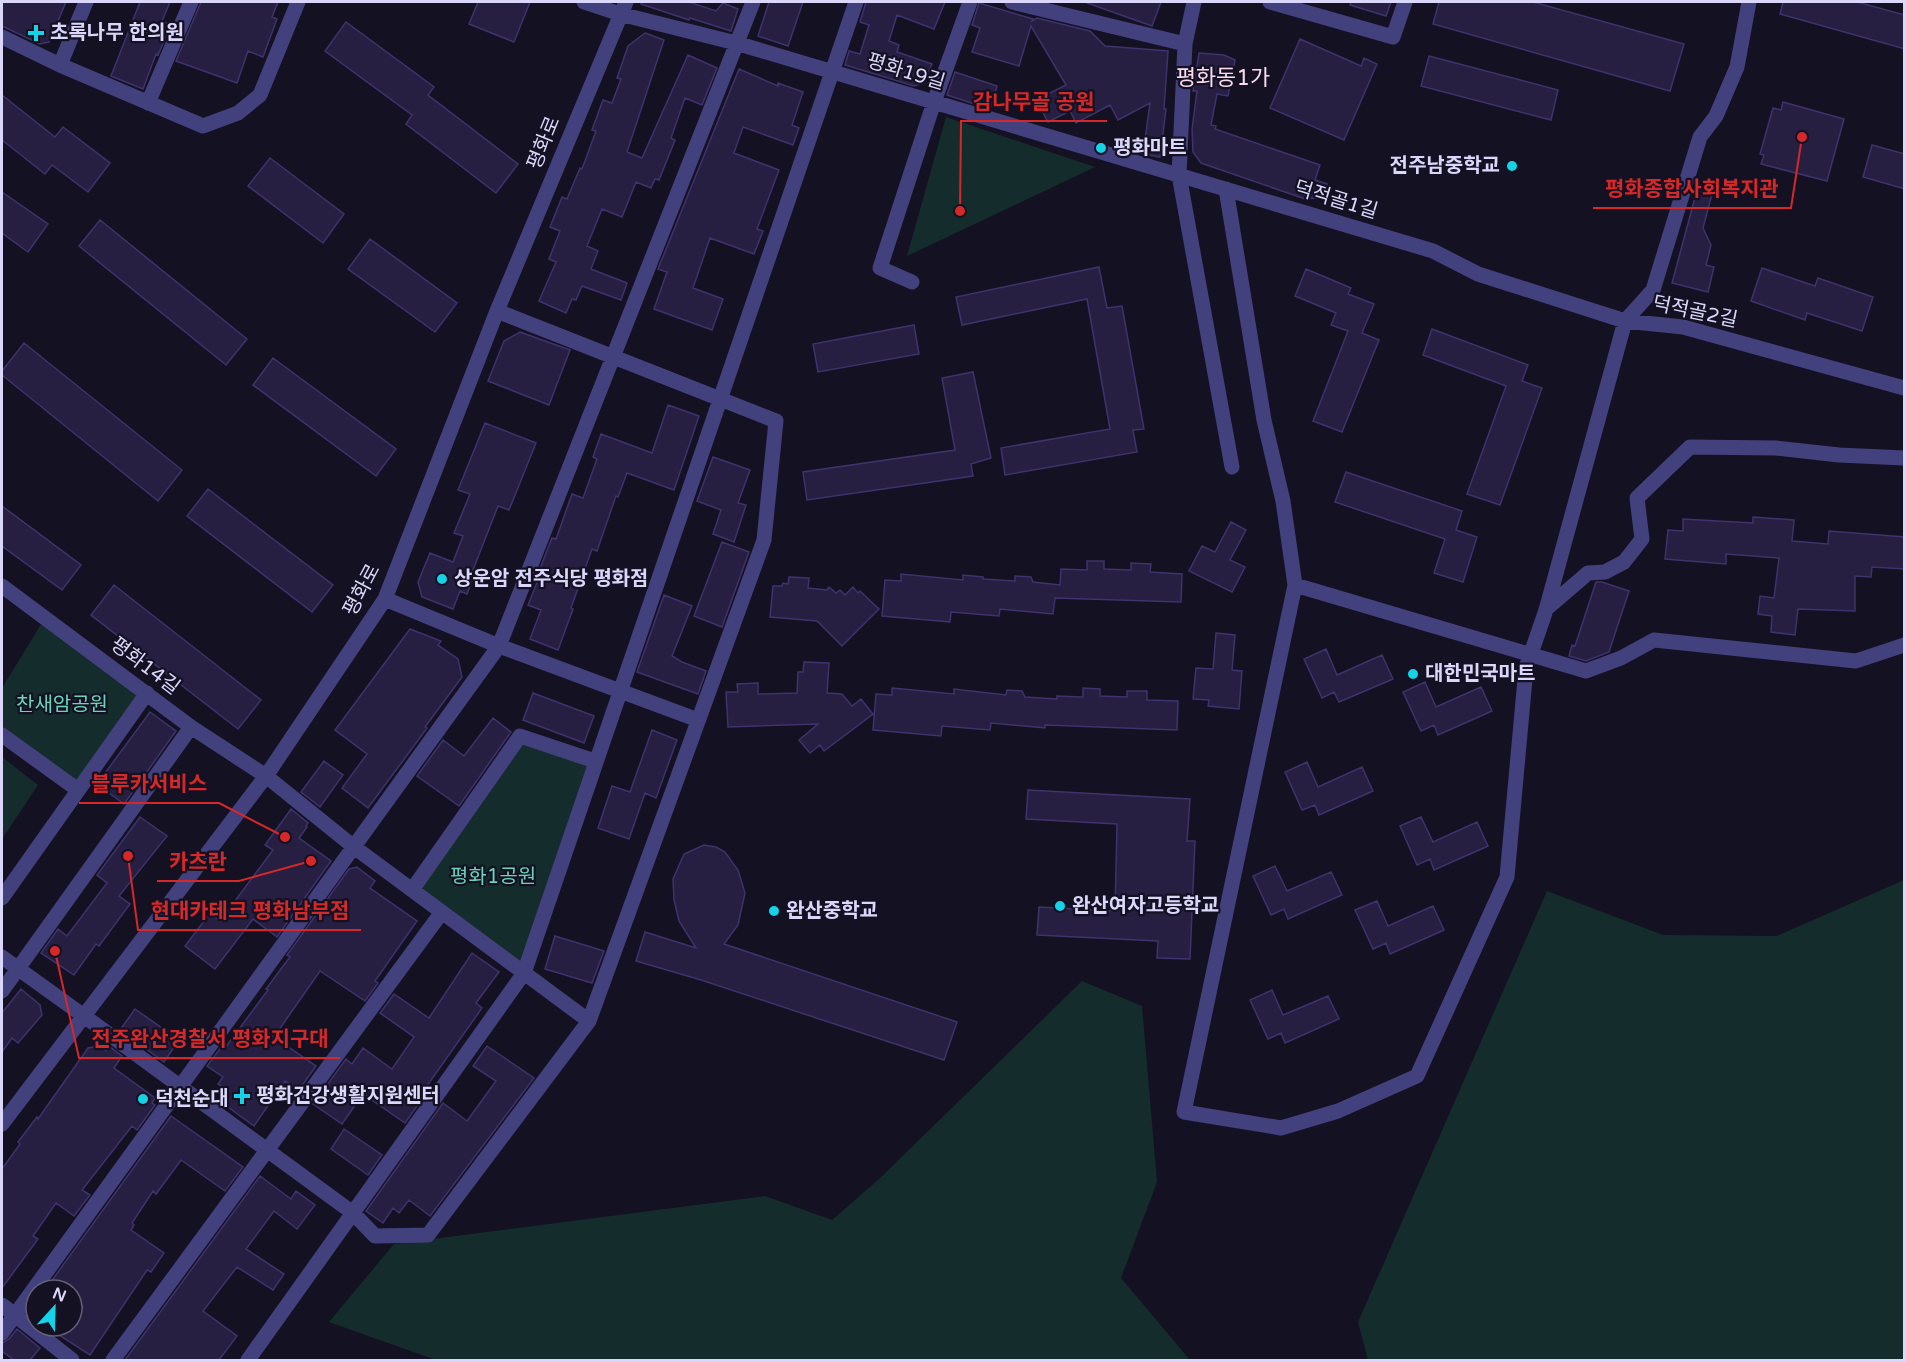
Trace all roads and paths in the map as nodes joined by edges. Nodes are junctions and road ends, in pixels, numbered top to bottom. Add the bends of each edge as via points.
1 (86, 2) edge
2 (191, 2) edge
3 (298, 2) edge
4 (584, 2) edge
5 (753, 2) edge
6 (856, 2) edge
7 (970, 2) edge
8 (1012, 2) edge
9 (1194, 2) edge
10 (1270, 2) edge
11 (1405, 2) edge
12 (1749, 2) edge
13 (623, 8) edge
14 (2, 37) edge
15 (736, 43) junction
16 (1185, 44) junction
17 (60, 65) junction
18 (831, 71) junction
19 (934, 102) junction
20 (148, 103) junction
21 (1179, 175) junction
22 (1226, 189) junction
23 (1478, 274) joint
24 (912, 282) dead end
25 (497, 311) junction
26 (1625, 321) junction
27 (612, 356) junction
28 (1905, 388) edge
29 (721, 399) junction
30 (1905, 459) edge
31 (1232, 467) dead end
32 (1295, 585) junction
33 (2, 586) edge
34 (385, 599) junction
35 (1546, 610) junction
36 (1905, 645) edge
37 (499, 646) junction
38 (1530, 655) junction
39 (619, 692) junction
40 (147, 693) junction
41 (698, 720) junction
42 (191, 727) junction
43 (2, 735) edge
44 (595, 761) junction
45 (266, 776) junction
46 (78, 790) junction
47 (354, 847) junction
48 (412, 890) junction
49 (2, 898) edge
50 (442, 912) junction
51 (2, 957) edge
52 (18, 969) junction
53 (524, 972) junction
54 (2, 991) edge
55 (84, 1016) junction
56 (589, 1021) junction
57 (180, 1088) junction
58 (2, 1124) edge
59 (267, 1151) junction
60 (353, 1213) junction
61 (2, 1305) edge
62 (14, 1315) junction
63 (2, 1333) edge
64 (72, 1360) edge
65 (112, 1360) edge
66 (248, 1360) edge

1 - 17 street
2 - 20 street
3 - 20 street via 260,95 238,113 203,126
4 - 13 street, 평화19길
5 - 15 street
6 - 18 street
7 - 19 street
8 - 16 street
9 - 16 street
10 - 11 street via 1393,37
12 - 26 street via 1737,67 1716,116 1701,137 1653,290
13 - 15 street, 평화19길
13 - 25 street, 평화로
14 - 17 street
15 - 18 street, 평화19길
15 - 27 street
16 - 21 street
17 - 20 street
18 - 19 street, 평화19길
18 - 29 street
19 - 21 street, 평화19길
19 - 24 street via 880,268
21 - 22 street, 덕적골1길
21 - 31 street
22 - 23 street, 덕적골1길 via 1433,251
22 - 32 street
23 - 26 street, 덕적골2길
25 - 27 street
25 - 34 street, 평화로
26 - 28 street, 덕적골2길 via 1683,327
26 - 35 street
27 - 29 street
27 - 37 street
29 - 39 street
29 - 41 street via 776,421 764,540
30 - 35 street via 1776,448 1690,447 1637,498 1642,539 1624,562 1605,572 1588,573
32 - 38 street
32 - 38 street via 1184,1112 1281,1128 1338,1111 1417,1076 1507,877
33 - 40 street, 평화14길
34 - 37 street
34 - 45 street, 평화로
35 - 38 street
36 - 38 street via 1856,661 1654,640 1586,671
37 - 39 street
37 - 47 street
39 - 41 street
39 - 44 street
40 - 42 street, 평화14길
40 - 46 street
41 - 56 street
42 - 45 street, 평화14길
42 - 52 street
43 - 46 street
44 - 48 street via 520,735
44 - 53 street
45 - 47 street, 평화14길
45 - 55 street, 평화로
46 - 49 street
47 - 48 street, 평화14길
47 - 57 street
48 - 50 street, 평화14길
50 - 53 street, 평화14길
50 - 59 street
51 - 52 street
52 - 54 street
52 - 55 street
53 - 56 street, 평화14길
53 - 60 street
55 - 57 street
55 - 58 street, 평화로
56 - 60 street via 428,1235 375,1236
57 - 59 street
57 - 62 street
59 - 60 street
59 - 65 street
60 - 66 street
61 - 62 street
62 - 63 street
62 - 64 street

